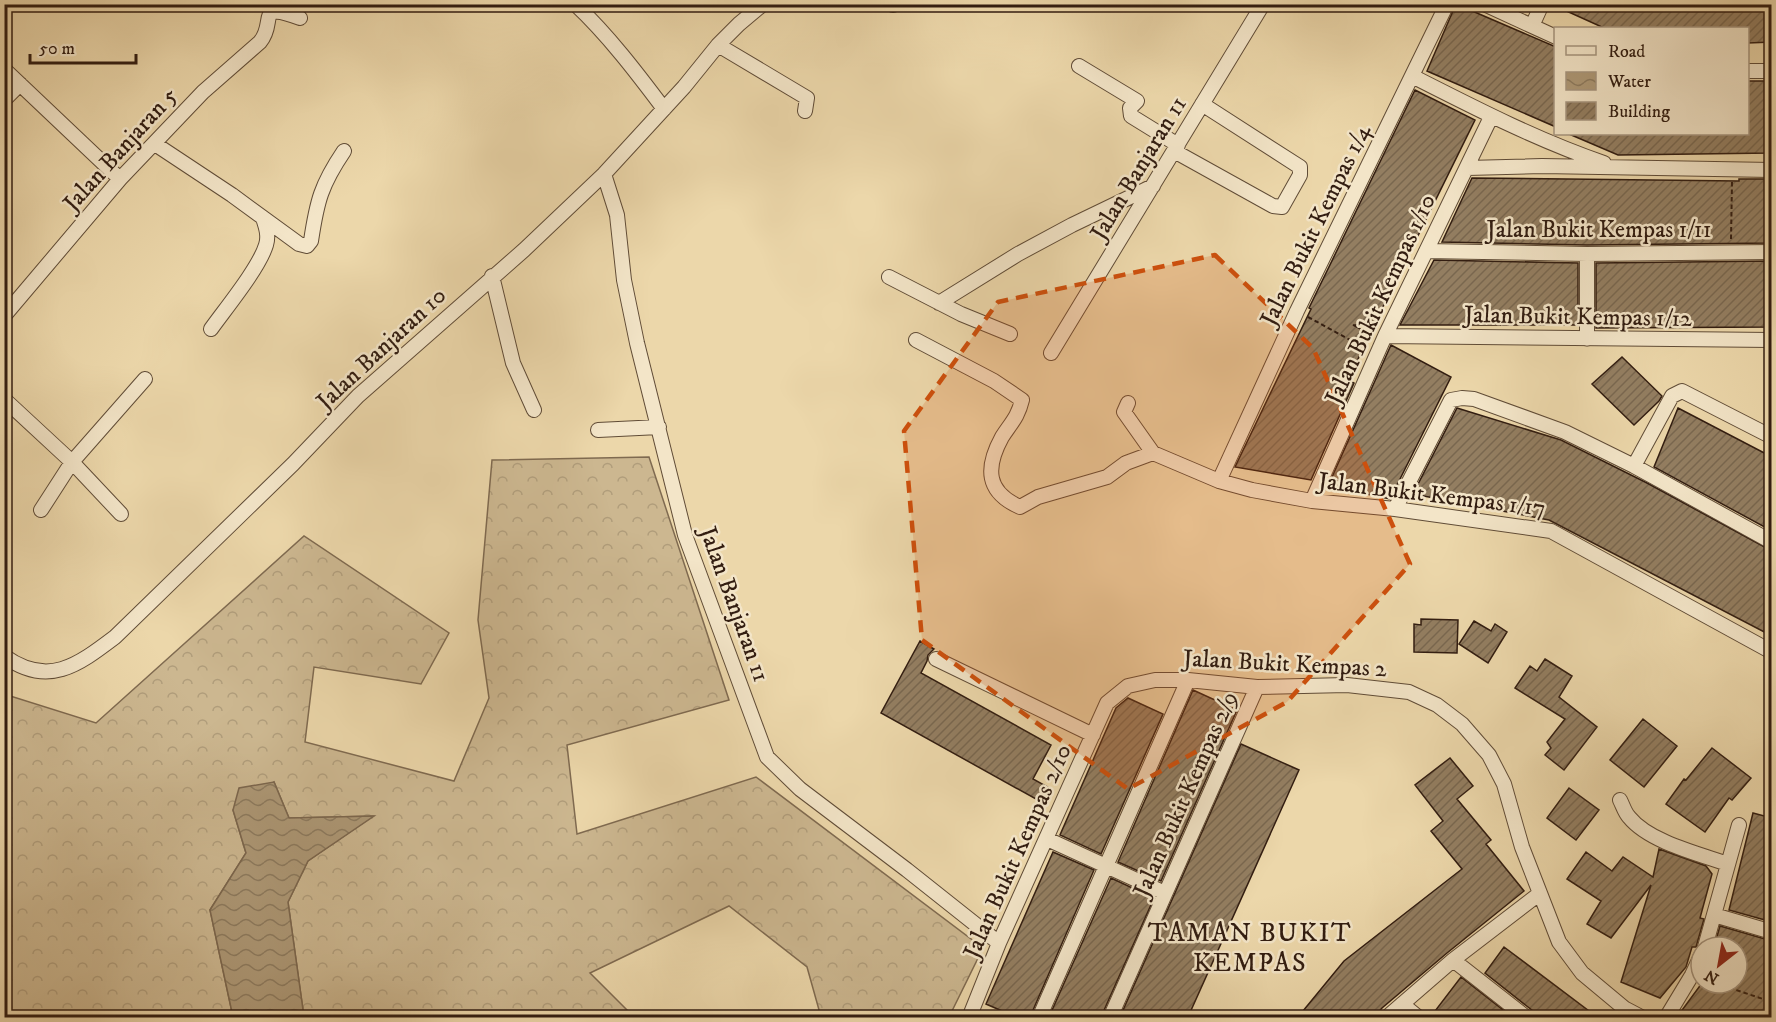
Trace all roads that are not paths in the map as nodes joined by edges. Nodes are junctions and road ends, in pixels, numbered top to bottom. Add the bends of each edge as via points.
1 (575, 4) edge
2 (764, 4) edge
3 (1263, 4) edge
4 (1447, 4) edge
5 (1484, 4) edge
6 (1542, 4) edge
7 (300, 18) dead end
8 (1532, 26) junction
9 (1554, 36) edge
10 (718, 45) junction
11 (1079, 66) dead end
12 (4, 69) edge
13 (1749, 71) edge
14 (1772, 71) edge
15 (1412, 76) junction
16 (20, 84) junction
17 (4, 100) edge
18 (1202, 104) junction
19 (664, 109) junction
20 (805, 111) dead end
21 (1491, 117) junction
22 (155, 144) junction
23 (1176, 148) junction
24 (344, 151) dead end
25 (1467, 168) junction
26 (1618, 168) junction
27 (1772, 170) edge
28 (604, 174) junction
29 (120, 179) junction
30 (1154, 186) junction
31 (263, 218) junction
32 (1426, 251) junction
33 (1772, 252) edge
34 (1587, 254) junction
35 (492, 276) junction
36 (889, 277) dead end
37 (939, 303) junction
38 (4, 316) edge
39 (211, 329) dead end
40 (1010, 334) dead end
41 (1385, 336) junction
42 (1587, 339) junction
43 (916, 340) dead end
44 (1772, 340) edge
45 (1051, 353) dead end
46 (145, 379) dead end
47 (4, 399) edge
48 (1128, 403) dead end
49 (534, 410) dead end
50 (659, 427) junction
51 (598, 430) dead end
52 (1772, 437) edge
53 (1153, 453) junction
54 (72, 462) junction
55 (1634, 466) junction
56 (1219, 481) junction
57 (1312, 501) junction
58 (1395, 509) junction
59 (41, 510) dead end
60 (121, 514) dead end
61 (1772, 542) edge
62 (1772, 652) edge
63 (5, 656) edge
64 (936, 659) dead end
65 (1188, 680) junction
66 (1257, 687) junction
67 (1107, 703) joint
68 (1093, 735) junction
69 (1620, 800) dead end
70 (1739, 825) dead end
71 (1047, 839) junction
72 (1728, 864) junction
73 (1105, 866) junction
74 (1165, 893) junction
75 (1539, 894) junction
76 (1714, 915) junction
77 (1772, 932) edge
78 (1708, 935) edge
79 (999, 943) junction
80 (1453, 960) junction
81 (1689, 980) edge
82 (1402, 1004) junction
83 (969, 1017) edge
84 (1039, 1017) edge
85 (1110, 1017) edge
86 (1386, 1017) edge
87 (1419, 1017) edge
88 (1527, 1017) edge
89 (1643, 1017) edge
90 (1666, 1017) edge

1 - 19 street
2 - 10 street, Jalan Banjaran 10
3 - 18 street, Jalan Banjaran 11
4 - 15 street, Jalan Bukit Kempas 1/4
5 - 8 street
6 - 8 street
7 - 22 street, Jalan Banjaran 5 via 282,11 268,16 264,38 203,92
8 - 9 street
10 - 19 street, Jalan Banjaran 10
10 - 20 street via 807,98
11 - 23 street via 1137,101 1130,108 1131,116
12 - 16 street
13 - 14 street
15 - 21 street
15 - 56 street, Jalan Bukit Kempas 1/4
16 - 17 street
16 - 29 street
18 - 23 street, Jalan Banjaran 11
18 - 23 street via 1300,167 1300,175 1282,207 1273,206
19 - 28 street, Jalan Banjaran 10
21 - 25 street, Jalan Bukit Kempas 1/10
21 - 26 street
22 - 29 street, Jalan Banjaran 5
22 - 31 street
23 - 30 street, Jalan Banjaran 11
24 - 31 street via 322,190 307,246
25 - 26 street
25 - 32 street, Jalan Bukit Kempas 1/10
26 - 27 street
28 - 35 street, Jalan Banjaran 10
28 - 50 street, Jalan Banjaran 11 via 617,215 630,312
29 - 38 street, Jalan Banjaran 5
30 - 37 street via 1018,254
30 - 45 street, Jalan Banjaran 11
31 - 39 street via 268,234 259,261
32 - 34 street, Jalan Bukit Kempas 1/11
32 - 41 street, Jalan Bukit Kempas 1/10
33 - 34 street, Jalan Bukit Kempas 1/11
34 - 42 street
35 - 49 street via 513,363
35 - 63 street, Jalan Banjaran 10 via 358,396 115,637 85,660 53,671 28,670
36 - 37 street
37 - 40 street
41 - 42 street, Jalan Bukit Kempas 1/12
41 - 57 street, Jalan Bukit Kempas 1/10
42 - 44 street, Jalan Bukit Kempas 1/12
43 - 53 street via 1022,400 1018,415 992,461 992,483 1006,501 1020,507 1038,497 1107,477
46 - 54 street
47 - 54 street
48 - 53 street via 1124,412
50 - 51 street
50 - 79 street, Jalan Banjaran 11 via 685,535 767,757 800,789
52 - 55 street via 1682,391 1672,396
53 - 56 street, Jalan Bukit Kempas 1/17
54 - 59 street
54 - 60 street
55 - 58 street via 1565,432 1462,398 1451,400
55 - 61 street
56 - 57 street, Jalan Bukit Kempas 1/17
57 - 58 street, Jalan Bukit Kempas 1/17
58 - 62 street, Jalan Bukit Kempas 1/17 via 1551,531
64 - 68 street
65 - 66 street, Jalan Bukit Kempas 2
65 - 67 street, Jalan Bukit Kempas 2 via 1155,680 1128,686
65 - 73 street
66 - 74 street, Jalan Bukit Kempas 2/9
66 - 75 street, Jalan Bukit Kempas 2 via 1347,685 1409,692 1437,705 1462,724 1490,755 1504,784
67 - 68 street, Jalan Bukit Kempas 2/10
68 - 71 street, Jalan Bukit Kempas 2/10
69 - 72 street via 1629,818 1650,834 1671,846
70 - 72 street
71 - 73 street
71 - 79 street, Jalan Bukit Kempas 2/10
72 - 76 street
73 - 74 street
73 - 84 street
74 - 85 street, Jalan Bukit Kempas 2/9
75 - 80 street
75 - 89 street, Jalan Bukit Kempas 2 via 1559,942 1582,973 1624,1008
76 - 77 street
76 - 78 street
79 - 83 street, Jalan Bukit Kempas 2/10
80 - 82 street
80 - 88 street
81 - 90 street
82 - 86 street
82 - 87 street

